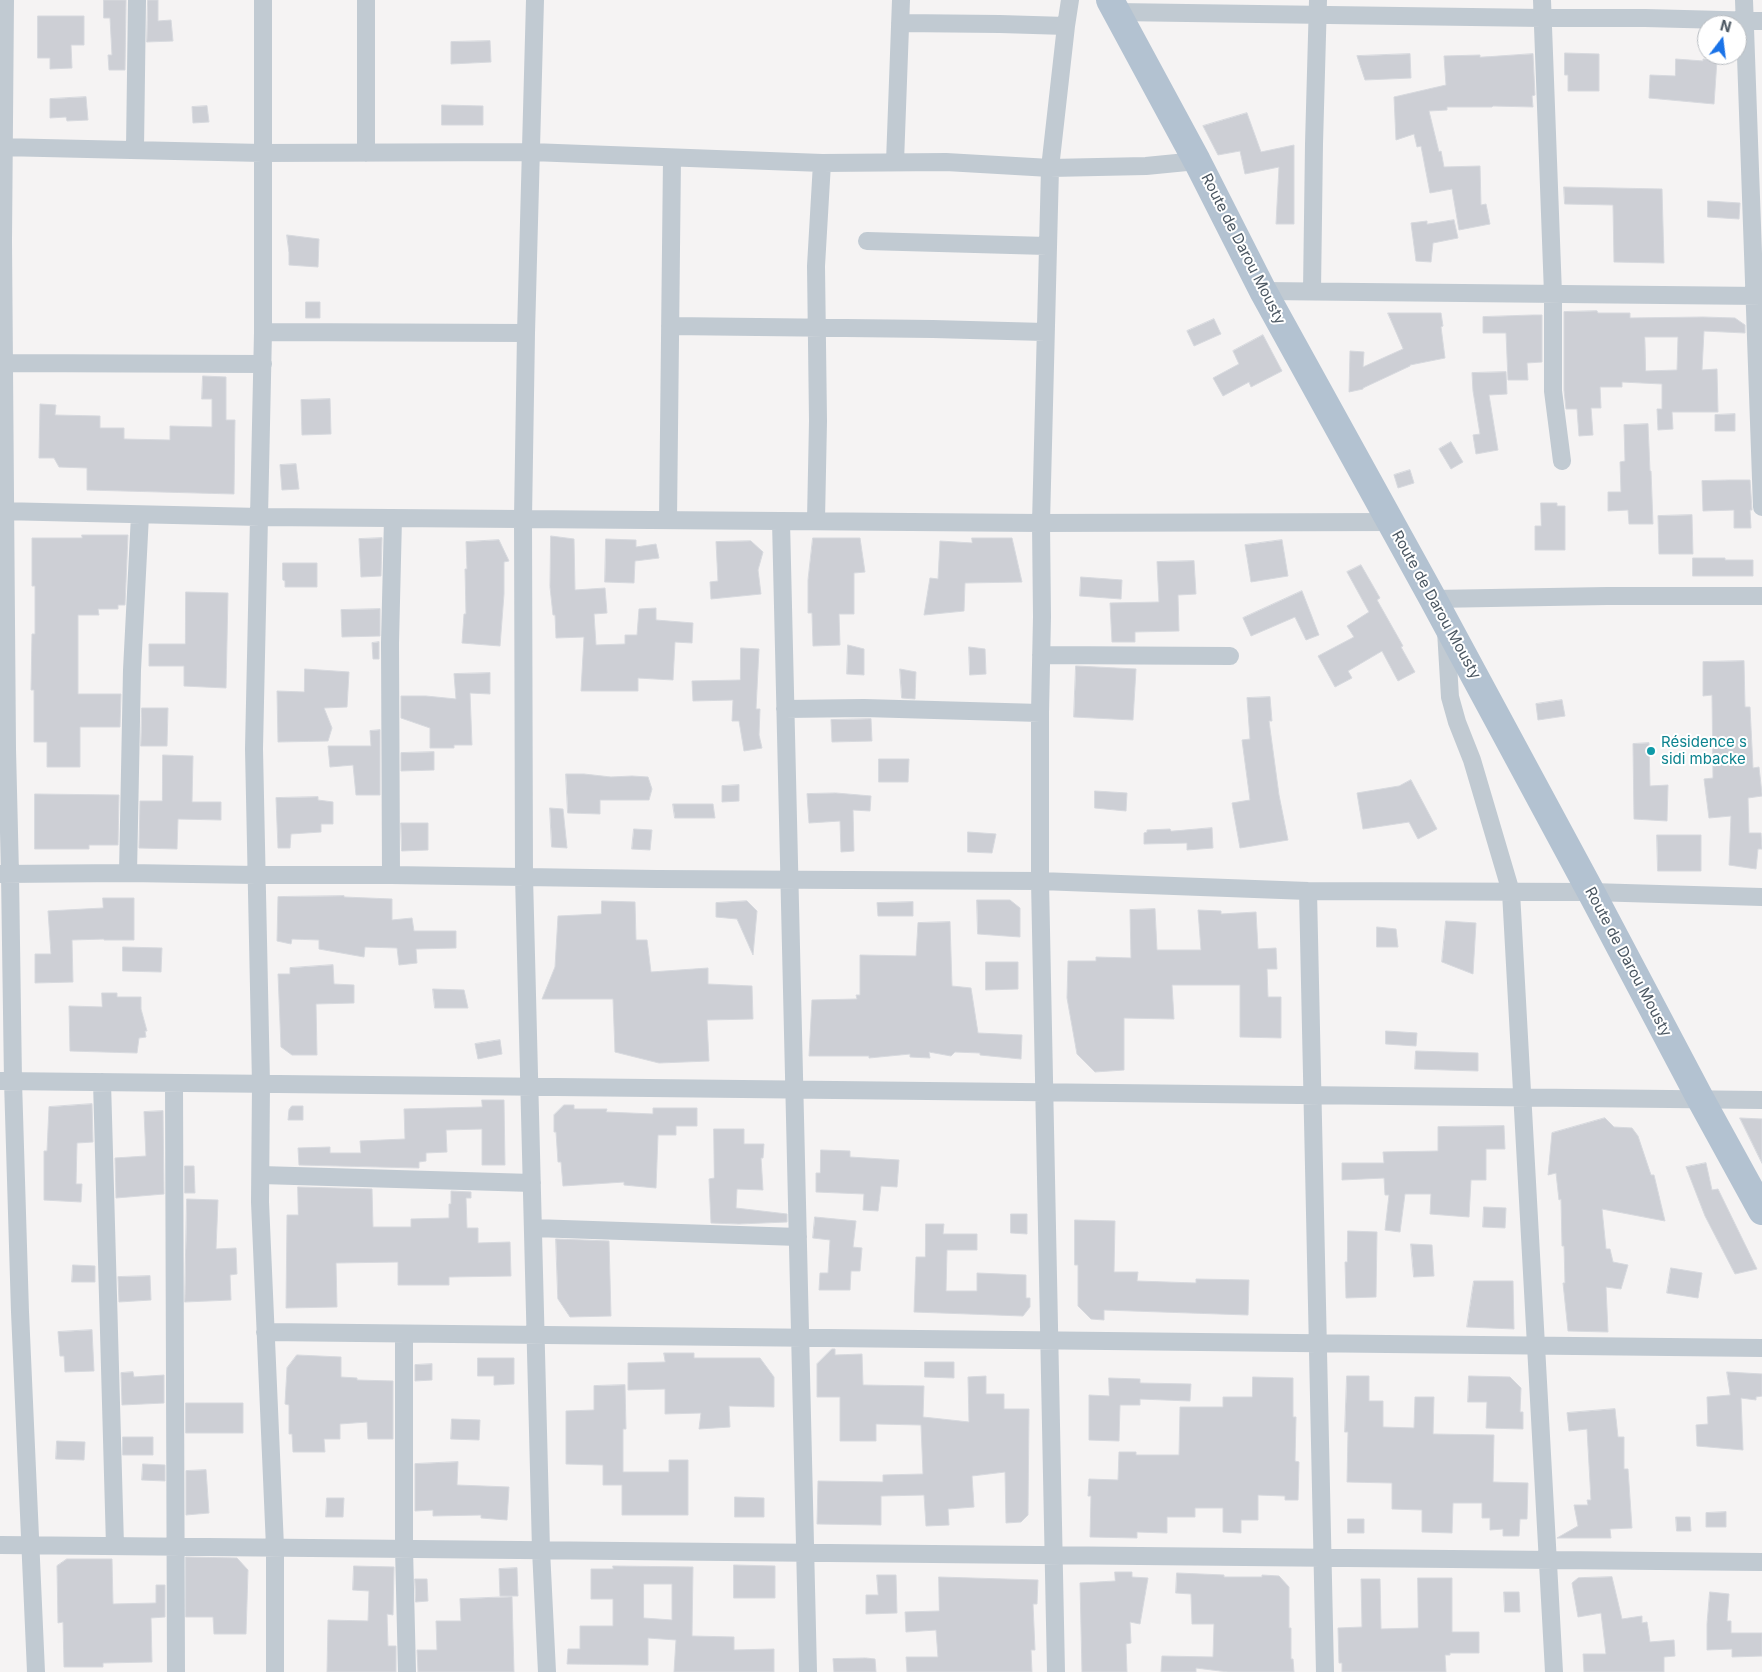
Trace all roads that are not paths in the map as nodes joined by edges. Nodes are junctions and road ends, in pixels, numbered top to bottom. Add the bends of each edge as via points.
1 (5, 0) edge
2 (137, 0) edge
3 (263, 0) edge
4 (366, 0) edge
5 (535, 0) edge
6 (900, 0) edge
7 (1070, 0) edge
8 (1542, 0) edge
9 (1744, 0) edge
10 (1113, 6) edge
11 (1318, 7) edge
12 (1542, 18) junction
13 (1753, 21) edge
14 (900, 23) junction
15 (1066, 26) junction
16 (2, 147) edge
17 (135, 150) junction
18 (366, 152) junction
19 (532, 152) junction
20 (262, 153) junction
21 (672, 158) junction
22 (1197, 161) junction
23 (895, 162) junction
24 (822, 163) junction
25 (1050, 168) junction
26 (2, 241) edge
27 (867, 241) dead end
28 (1047, 246) junction
29 (1263, 291) junction
30 (1312, 291) junction
31 (1553, 294) junction
32 (1758, 296) edge
33 (670, 326) junction
34 (817, 328) junction
35 (263, 332) junction
36 (1045, 332) junction
37 (526, 333) junction
38 (2, 363) edge
39 (263, 364) junction
40 (1562, 461) dead end
41 (1762, 507) edge
42 (2, 511) edge
43 (140, 515) junction
44 (260, 517) junction
45 (393, 518) junction
46 (523, 518) junction
47 (668, 520) junction
48 (816, 520) junction
49 (781, 521) junction
50 (1391, 522) junction
51 (1041, 523) junction
52 (1762, 596) edge
53 (1433, 599) junction
54 (1446, 623) junction
55 (1041, 655) junction
56 (1230, 656) dead end
57 (785, 709) junction
58 (1040, 713) junction
59 (128, 873) junction
60 (5, 874) edge
61 (390, 874) junction
62 (256, 875) junction
63 (524, 876) junction
64 (789, 880) junction
65 (1040, 881) junction
66 (1308, 891) junction
67 (1511, 892) junction
68 (1591, 892) junction
69 (1762, 896) edge
70 (6, 1081) edge
71 (102, 1082) junction
72 (174, 1082) junction
73 (261, 1084) junction
74 (530, 1087) junction
75 (794, 1090) junction
76 (1043, 1092) junction
77 (1312, 1095) junction
78 (1522, 1098) junction
79 (1701, 1100) junction
80 (1762, 1100) edge
81 (260, 1175) junction
82 (532, 1183) junction
83 (1762, 1211) edge
84 (534, 1228) junction
85 (798, 1237) junction
86 (265, 1332) junction
87 (404, 1334) junction
88 (536, 1335) junction
89 (800, 1338) junction
90 (1048, 1340) junction
91 (1318, 1343) junction
92 (1536, 1346) junction
93 (1762, 1348) edge
94 (0, 1545) edge
95 (30, 1545) junction
96 (115, 1546) junction
97 (177, 1546) junction
98 (275, 1547) junction
99 (404, 1548) junction
100 (541, 1550) junction
101 (805, 1553) junction
102 (1052, 1555) junction
103 (1323, 1558) junction
104 (1548, 1560) junction
105 (1762, 1562) edge
106 (36, 1672) edge
107 (176, 1672) edge
108 (274, 1672) edge
109 (407, 1672) edge
110 (547, 1672) edge
111 (808, 1672) edge
112 (1056, 1672) edge
113 (1325, 1672) edge
114 (1554, 1672) edge

1 - 16 street
2 - 17 street
3 - 20 street
4 - 18 street
5 - 19 street
6 - 14 street
7 - 15 street
8 - 12 street
9 - 13 street
10 - 11 street
10 - 22 main road, Route de Darou Mousty
11 - 12 street
11 - 30 street
12 - 13 street
12 - 31 street
13 - 32 street
14 - 15 street
14 - 23 street
15 - 25 street
16 - 17 street
16 - 26 street
17 - 20 street
18 - 19 street
18 - 20 street
19 - 21 street
19 - 37 street
20 - 35 street
21 - 24 street
21 - 33 street
22 - 25 street via 1146,166
22 - 29 main road, Route de Darou Mousty
23 - 24 street
23 - 25 street
24 - 34 street via 816,266
25 - 28 street
26 - 38 street
27 - 28 street
28 - 36 street
29 - 30 street
29 - 50 main road, Route de Darou Mousty
30 - 31 street
31 - 32 street
31 - 40 street via 1553,391
32 - 41 street
33 - 34 street
33 - 47 street
34 - 36 street
34 - 48 street
35 - 37 street
35 - 39 street
36 - 51 street
37 - 46 street
38 - 39 street
38 - 42 street
39 - 44 street
42 - 43 street
42 - 60 street via 7,749
43 - 44 street
43 - 59 street via 132,670
44 - 45 street
44 - 62 street via 255,637
45 - 46 street
45 - 61 street
46 - 47 street
46 - 63 street
47 - 49 street
48 - 49 street
48 - 51 street
49 - 57 street
50 - 51 street
50 - 53 main road, Route de Darou Mousty
51 - 55 street
52 - 53 street
53 - 54 main road, Route de Darou Mousty
54 - 67 street via 1450,697
54 - 68 main road, Route de Darou Mousty
55 - 56 street
55 - 58 street
57 - 58 street
57 - 64 street
58 - 65 street
59 - 60 street
59 - 62 street
60 - 70 street
61 - 62 street
61 - 63 street
62 - 73 street
63 - 64 street
63 - 74 street
64 - 65 street
64 - 75 street
65 - 66 street
65 - 76 street
66 - 67 street
66 - 77 street
67 - 68 street
67 - 78 street
68 - 69 street
68 - 79 main road, Route de Darou Mousty
70 - 71 street
70 - 95 street via 20,1302
71 - 72 street
71 - 96 street
72 - 73 street
72 - 97 street
73 - 74 street
73 - 81 street
74 - 75 street
74 - 82 street
75 - 76 street
75 - 85 street
76 - 77 street
76 - 90 street
77 - 78 street
77 - 91 street
78 - 79 street
78 - 92 street
79 - 80 street
79 - 83 main road, Route de Darou Mousty
81 - 82 street
81 - 86 street
82 - 84 street
84 - 85 street
84 - 88 street
85 - 89 street
86 - 87 street
86 - 98 street
87 - 88 street
87 - 99 street
88 - 89 street
88 - 100 street
89 - 90 street
89 - 101 street
90 - 91 street
90 - 102 street
91 - 92 street
91 - 103 street
92 - 93 street
92 - 104 street
94 - 95 street
95 - 96 street
95 - 106 street
96 - 97 street
97 - 98 street
97 - 107 street
98 - 99 street
98 - 108 street
99 - 100 street
99 - 109 street
100 - 101 street
100 - 110 street
101 - 102 street
101 - 111 street
102 - 103 street
102 - 112 street
103 - 104 street
103 - 113 street
104 - 105 street
104 - 114 street

